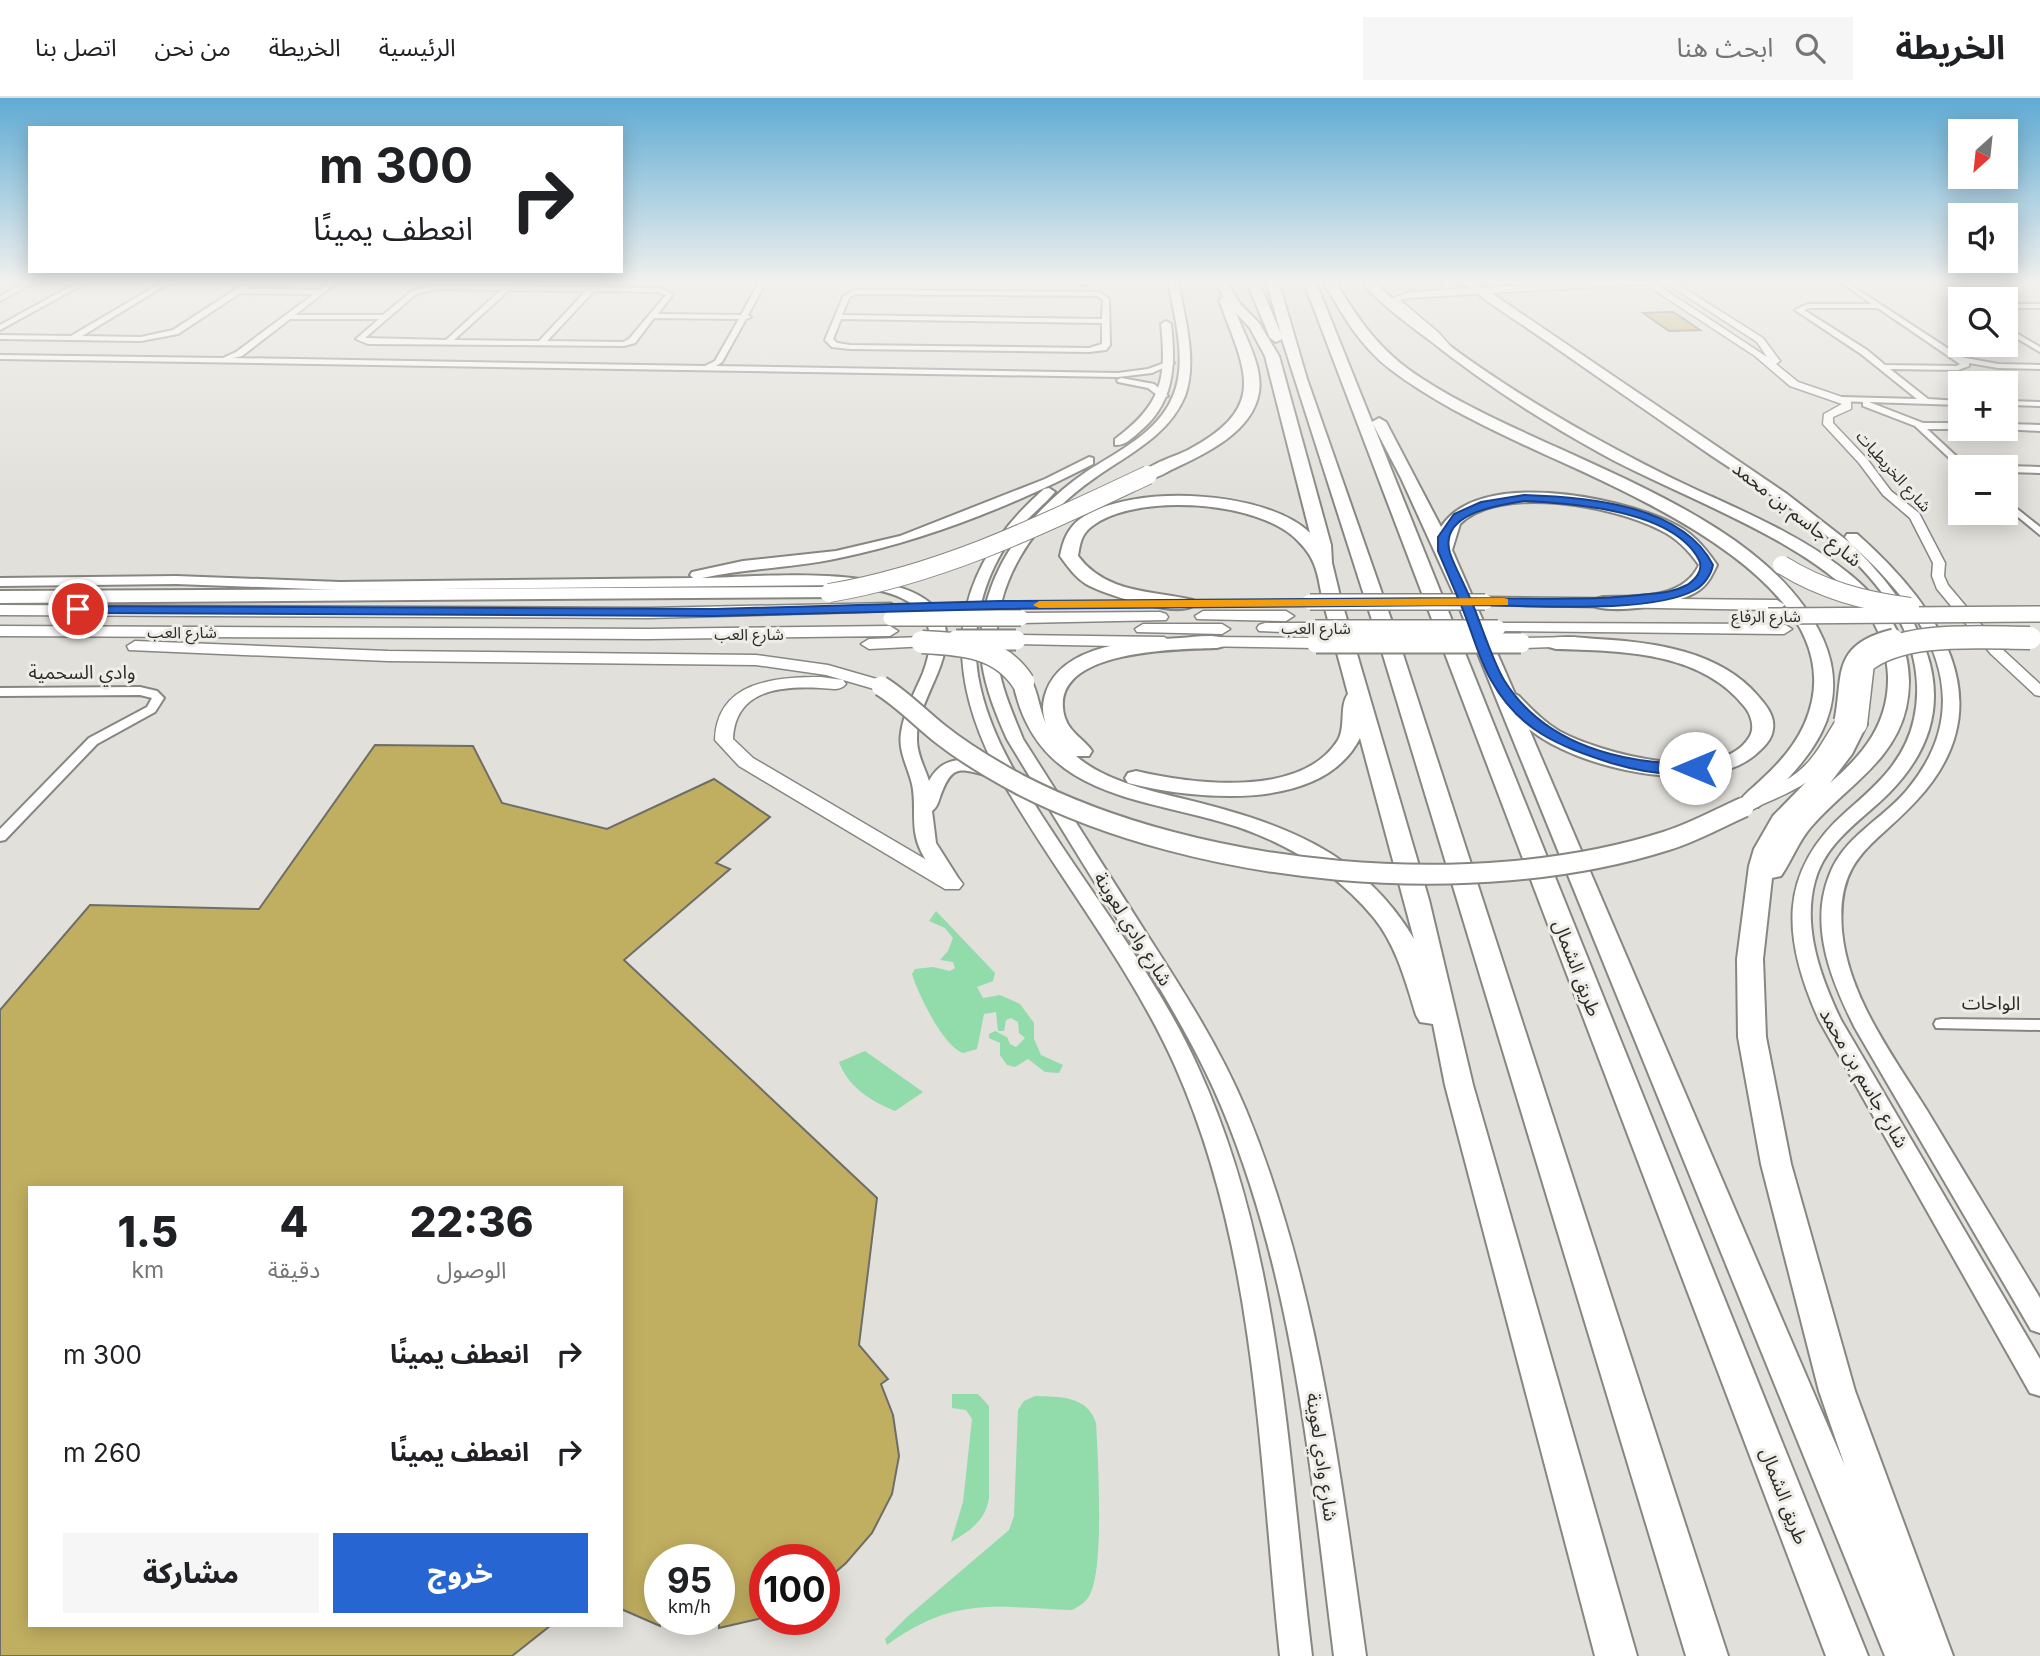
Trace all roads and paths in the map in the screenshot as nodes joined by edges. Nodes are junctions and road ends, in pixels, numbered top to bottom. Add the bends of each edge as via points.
1 (241, 353) edge
2 (245, 353) edge
3 (724, 353) edge
4 (727, 353) edge
5 (1169, 353) edge
6 (1183, 353) edge
7 (1243, 353) edge
8 (1270, 353) edge
9 (1285, 353) edge
10 (1293, 353) edge
11 (1339, 353) edge
12 (1379, 353) edge
13 (1454, 353) edge
14 (1579, 353) edge
15 (1584, 353) edge
16 (1755, 353) edge
17 (1768, 353) edge
18 (1862, 353) edge
19 (1948, 353) edge
20 (0, 360) edge
21 (220, 360) junction
22 (247, 360) junction
23 (1170, 363) junction
24 (1963, 363) junction
25 (1883, 367) junction
26 (2040, 367) edge
27 (706, 368) junction
28 (728, 368) junction
29 (1298, 372) junction
30 (1111, 377) junction
31 (1350, 382) junction
32 (1437, 394) junction
33 (1164, 396) junction
34 (1850, 400) junction
35 (1926, 402) junction
36 (1948, 403) edge
37 (2018, 403) edge
38 (2040, 404) edge
39 (1834, 415) junction
40 (1920, 425) junction
41 (1948, 426) edge
42 (2018, 427) edge
43 (2040, 428) edge
44 (1950, 455) edge
45 (1089, 461) junction
46 (2018, 469) edge
47 (2040, 470) edge
48 (2018, 514) edge
49 (2022, 517) junction
50 (2040, 517) edge
51 (2040, 532) edge
52 (1443, 551) junction
53 (1322, 563) junction
54 (0, 582) edge
55 (671, 583) junction
56 (340, 586) junction
57 (0, 597) edge
58 (69, 597) junction
59 (111, 598) junction
60 (1603, 603) junction
61 (0, 604) edge
62 (1186, 604) junction
63 (1910, 607) junction
64 (0, 610) edge
65 (2040, 612) edge
66 (1492, 615) junction
67 (0, 619) edge
68 (1777, 620) junction
69 (1313, 622) junction
70 (1019, 623) junction
71 (889, 625) junction
72 (0, 631) edge
73 (370, 632) junction
74 (2037, 634) edge
75 (0, 642) edge
76 (922, 642) junction
77 (1217, 642) junction
78 (1556, 642) junction
79 (639, 648) junction
80 (388, 656) junction
81 (1497, 679) junction
82 (2040, 679) edge
83 (1355, 681) junction
84 (876, 689) junction
85 (0, 692) edge
86 (2040, 692) edge
87 (1850, 722) junction
88 (1015, 788) junction
89 (1747, 805) junction
90 (926, 815) junction
91 (0, 836) edge
92 (952, 884) joint
93 (1757, 900) junction
94 (1941, 1024) dead end
95 (2040, 1025) edge
96 (1459, 1085) junction
97 (2040, 1322) edge
98 (2040, 1384) edge
99 (1296, 1656) edge
100 (1350, 1656) edge
101 (1616, 1656) edge
102 (1707, 1656) edge
103 (1847, 1656) edge
104 (1906, 1656) edge
105 (1931, 1656) edge

1 - 21 street
2 - 22 street via 241,359
3 - 27 street
4 - 28 street via 722,363
5 - 23 main road
6 - 100 main road, شارع وادي لعوينة via 1185,367 1172,411 1151,433 1065,494 1020,542 992,601 990,669 996,699 1015,739 1200,1036 1247,1136 1295,1296 1313,1389
7 - 59 highway, bridge via 1254,384 1244,414 1207,445 933,569 885,584 829,593
8 - 53 highway via 1315,519
9 - 29 highway
10 - 29 highway
11 - 31 highway, طريق الشمال
12 - 32 highway
13 - 93 highway via 1573,433 1804,551 1855,590 1889,633 1899,677 1889,727 1857,773 1816,807 1794,833
14 - 98 main road, شارع جاسم بن محمد via 1803,514 1864,564 1886,589 1919,646 1926,700 1919,733 1893,779 1830,836 1812,863 1802,899 1806,958 1830,1020
15 - 97 main road, شارع جاسم بن محمد via 1849,535 1901,583 1941,646 1951,679 1948,736 1926,780 1842,866 1832,904 1833,940 1842,976 1866,1028
16 - 34 street via 1794,384
17 - 34 street via 1798,382
18 - 25 street
19 - 24 street
20 - 21 street
20 - 30 street
21 - 22 street
22 - 27 street
23 - 30 street
23 - 33 main road
24 - 25 street
24 - 26 street
25 - 35 street
27 - 28 street
28 - 30 street via 940,372 958,365 973,372
29 - 102 highway via 1390,645
30 - 33 street via 1146,384
31 - 52 highway via 1384,430
31 - 103 highway, طريق الشمال
32 - 63 highway, bridge via 1668,497 1812,583 1845,596
32 - 89 highway via 1710,532 1755,564 1795,605 1821,661 1823,703 1801,752
33 - 45 main road, شارع وادي لعوينة via 1136,429
34 - 35 street
34 - 39 street, شارع الخريطيات via 1855,407
34 - 40 street
35 - 36 street
37 - 38 street
39 - 82 street, شارع الخريطيات via 1840,430 1893,492 1922,517 1953,580 2003,643
39 - 86 street, شارع الخريطيات via 1827,418 1828,424 1887,493 1917,520 1939,563 1942,586 1996,651
40 - 41 street
40 - 44 street
42 - 43 street
45 - 55 main road via 1049,482 904,539 836,555 727,568
45 - 88 main road, شارع وادي لعوينة via 1044,496 1004,538 986,565 973,601 968,651 972,686 990,745
46 - 47 street
48 - 49 street
49 - 50 street
49 - 51 street
52 - 60 highway via 1447,530 1465,511 1496,502 1543,498 1588,502 1641,515 1683,536 1708,565 1702,580 1683,592
52 - 81 highway
53 - 62 highway via 1306,538 1290,526 1256,511 1217,503 1166,502 1121,508 1090,521 1071,539 1069,556 1094,581 1123,593
53 - 83 highway
54 - 56 main road via 176,580
55 - 56 main road
55 - 90 main road via 856,582 903,592 926,607 938,623 939,649 912,723 908,748
56 - 58 highway
57 - 58 highway
58 - 59 highway
59 - 61 highway
60 - 66 main road
60 - 68 main road
62 - 69 main road
62 - 70 main road
63 - 65 main road, bridge
63 - 68 main road, bridge
64 - 71 main road via 648,613
65 - 68 main road, شارع الرفاع, bridge
66 - 68 main road, شارع الرفاع
66 - 69 main road, شارع العب, bridge
66 - 69 main road, bridge
67 - 71 main road, شارع العب
68 - 74 main road, شارع الرفاع
68 - 78 main road via 1752,634
69 - 70 main road, شارع العب
69 - 77 main road
69 - 78 main road, bridge via 1521,643
70 - 71 main road, شارع العب
70 - 71 main road
70 - 76 main road, bridge
70 - 77 main road
71 - 73 main road, شارع العب via 775,634
71 - 76 main road
71 - 79 main road
72 - 73 main road, شارع العب
73 - 79 main road
74 - 87 highway, bridge via 1909,642 1879,649 1863,663
75 - 80 main road
76 - 96 highway, bridge via 983,649 1011,664 1023,682 1030,712 1042,735 1084,771 1138,795 1269,831 1312,851 1360,888 1405,947
77 - 83 highway via 1136,647 1084,663 1058,686 1053,698 1055,721 1089,757 1137,779 1186,788 1251,788 1304,776 1338,755 1353,729
78 - 81 highway via 1637,648 1696,664 1744,692 1762,720 1761,735 1748,751 1718,764 1677,769 1632,765 1553,737 1524,713
79 - 80 main road via 445,650
80 - 84 main road via 756,660 828,670
81 - 104 highway
83 - 96 highway via 1404,852
84 - 89 main road, bridge via 990,768 1085,813 1179,843 1302,867 1435,875 1553,866 1648,847
84 - 92 main road via 817,681 769,686 741,699 726,714 724,740 746,762
85 - 91 street, وادي السحمية via 140,691 153,692 158,698 151,709 93,741
87 - 89 main road via 1819,763 1788,788
87 - 93 highway via 1847,744 1829,771 1773,832 1761,866
88 - 90 main road via 977,766 948,766 935,782
88 - 99 main road, شارع وادي لعوينة via 1171,1038 1199,1095 1217,1147 1241,1223 1255,1290
90 - 92 main road via 927,842
93 - 105 highway via 1749,986 1752,1037 1776,1164 1837,1391
94 - 95 street, الواحات
96 - 101 highway

